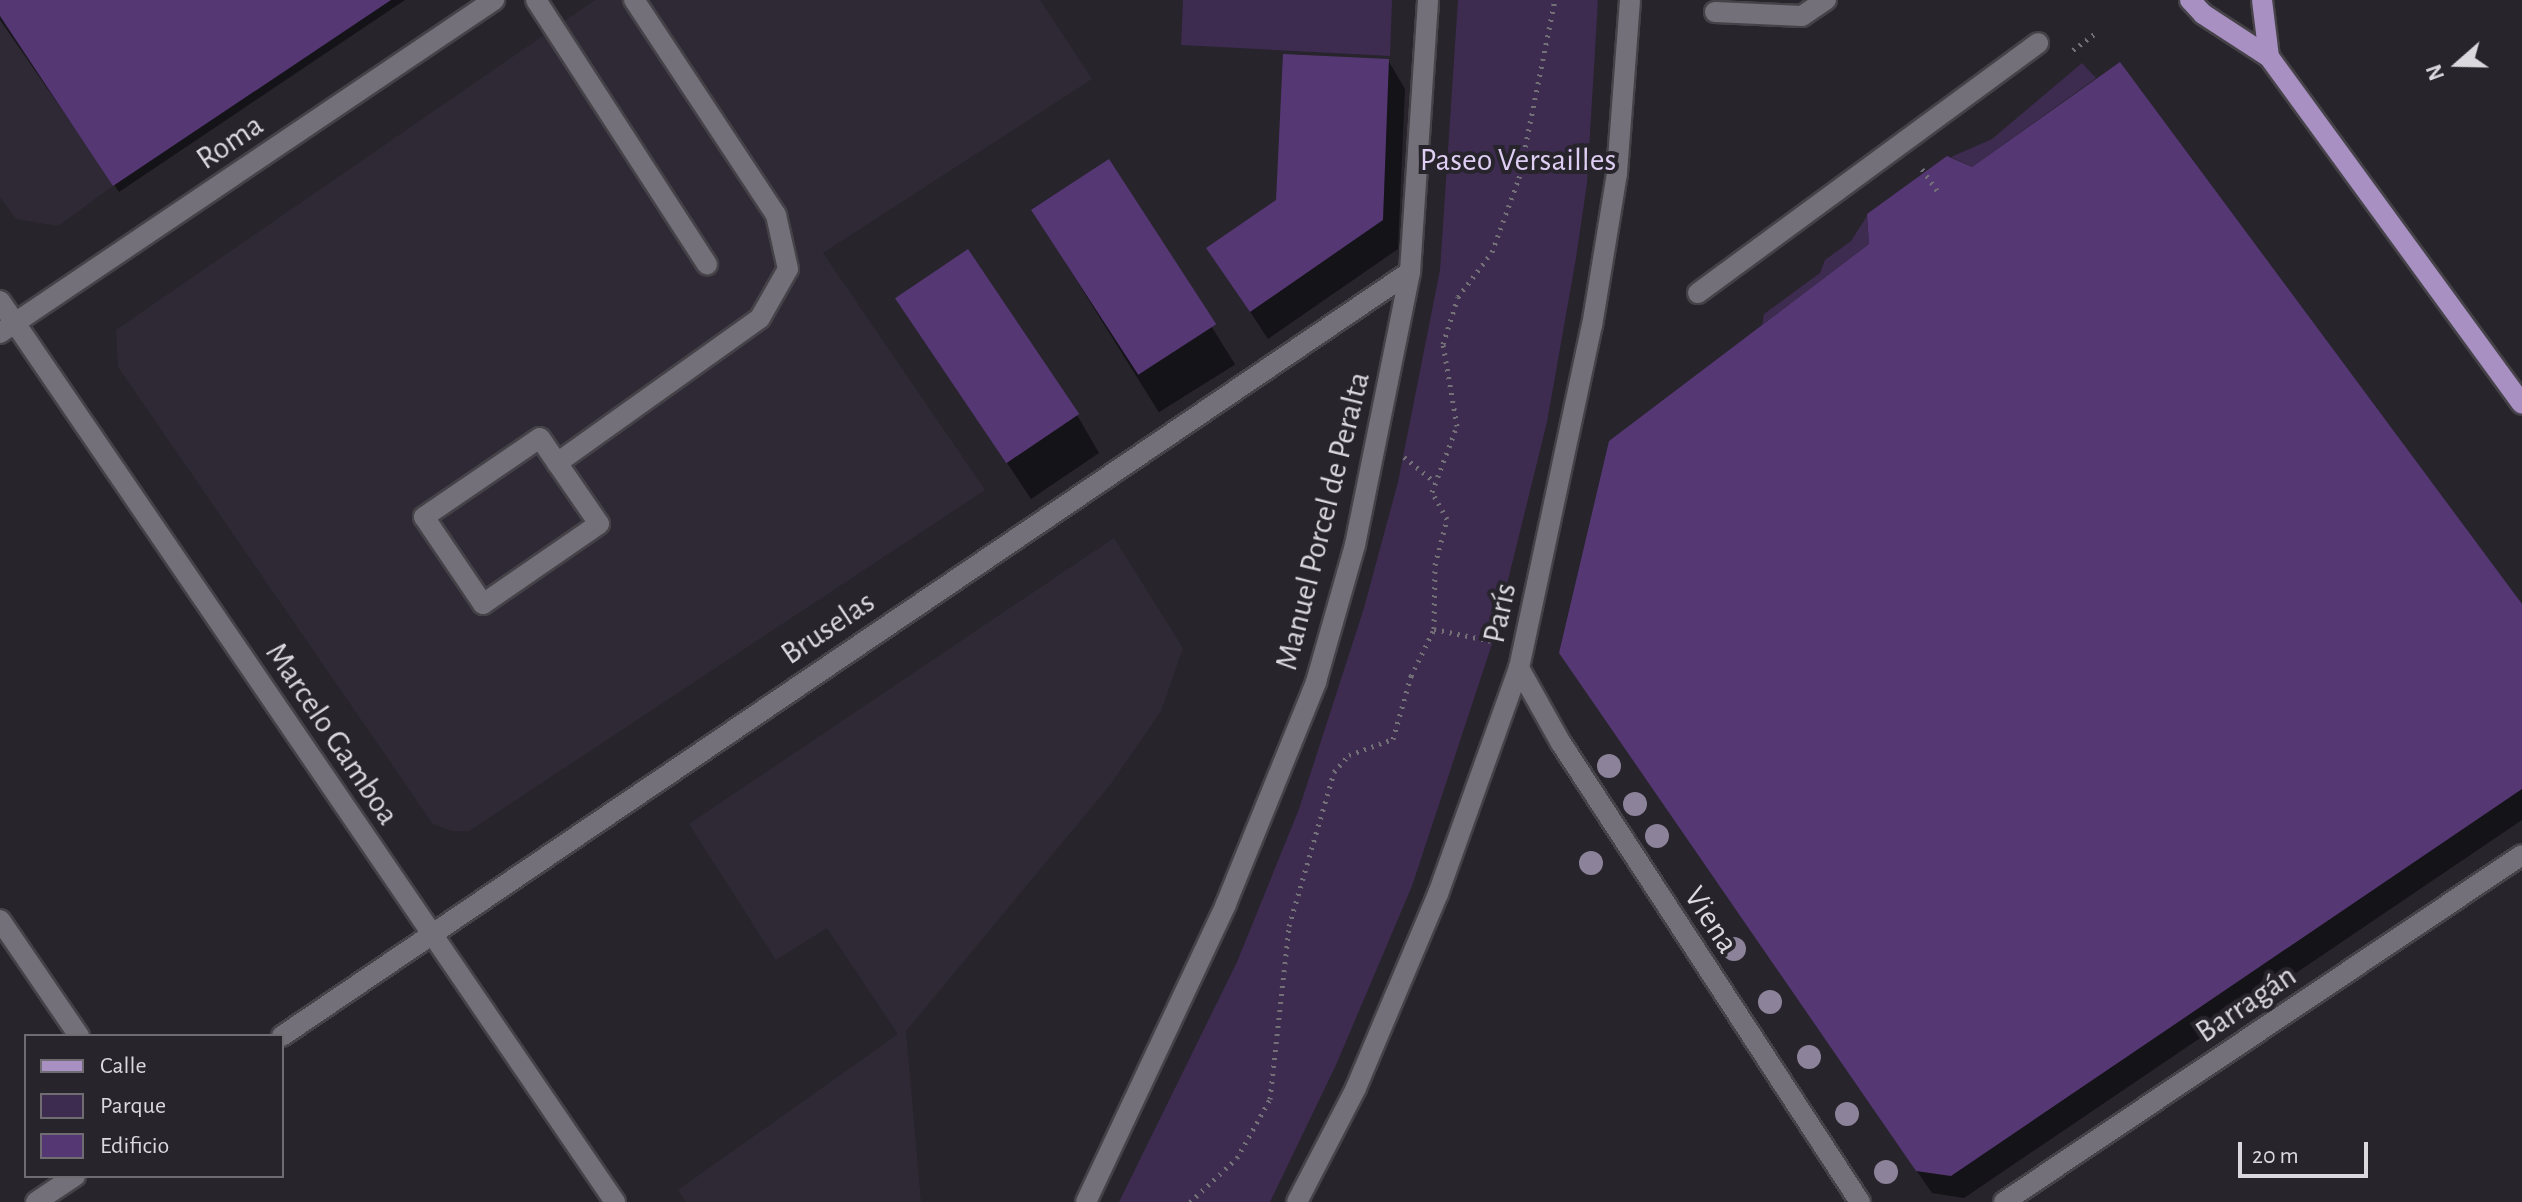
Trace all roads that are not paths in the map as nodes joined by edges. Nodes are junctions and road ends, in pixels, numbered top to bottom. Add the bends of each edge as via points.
1 (494, 0) edge
2 (536, 0) edge
3 (634, 0) edge
4 (1428, 0) edge
5 (1630, 0) edge
6 (1750, 0) edge
7 (1796, 0) edge
8 (1826, 0) edge
9 (2190, 0) edge
10 (2262, 0) edge
11 (1715, 12) dead end
12 (1748, 25) dead end
13 (1795, 26) dead end
14 (2038, 43) dead end
15 (2269, 57) junction
16 (707, 264) dead end
17 (1410, 272) junction
18 (1698, 293) dead end
19 (0, 301) edge
20 (8, 328) edge
21 (2522, 404) edge
22 (557, 463) junction
23 (1521, 658) junction
24 (2522, 855) edge
25 (0, 920) edge
26 (432, 934) junction
27 (78, 1034) edge
28 (284, 1035) edge
29 (72, 1178) edge
30 (36, 1202) edge
31 (615, 1202) edge
32 (1086, 1202) edge
33 (1297, 1202) edge
34 (1860, 1202) edge
35 (2004, 1202) edge

1 - 20 street, Roma
2 - 16 street
3 - 22 street via 776,215 788,269 760,318
4 - 17 street, Manuel Porcel de Peralta
5 - 23 street, París via 1617,173 1595,311
6 - 12 street
7 - 13 street
8 - 11 street via 1802,16
9 - 15 main road
10 - 15 main road
14 - 18 street
15 - 21 main road
17 - 26 street, Bruselas
17 - 32 street, Manuel Porcel de Peralta via 1355,545 1316,682 1232,891
19 - 20 street, Marcelo Gamboa
20 - 26 street, Marcelo Gamboa
22 - 22 street via 540,438 424,517 483,604 599,524
23 - 33 street, París via 1438,894 1356,1088
23 - 34 street, Viena via 1561,743
24 - 35 street, Barragán
25 - 27 street
26 - 28 street, Bruselas
26 - 31 street, Marcelo Gamboa
29 - 30 street

